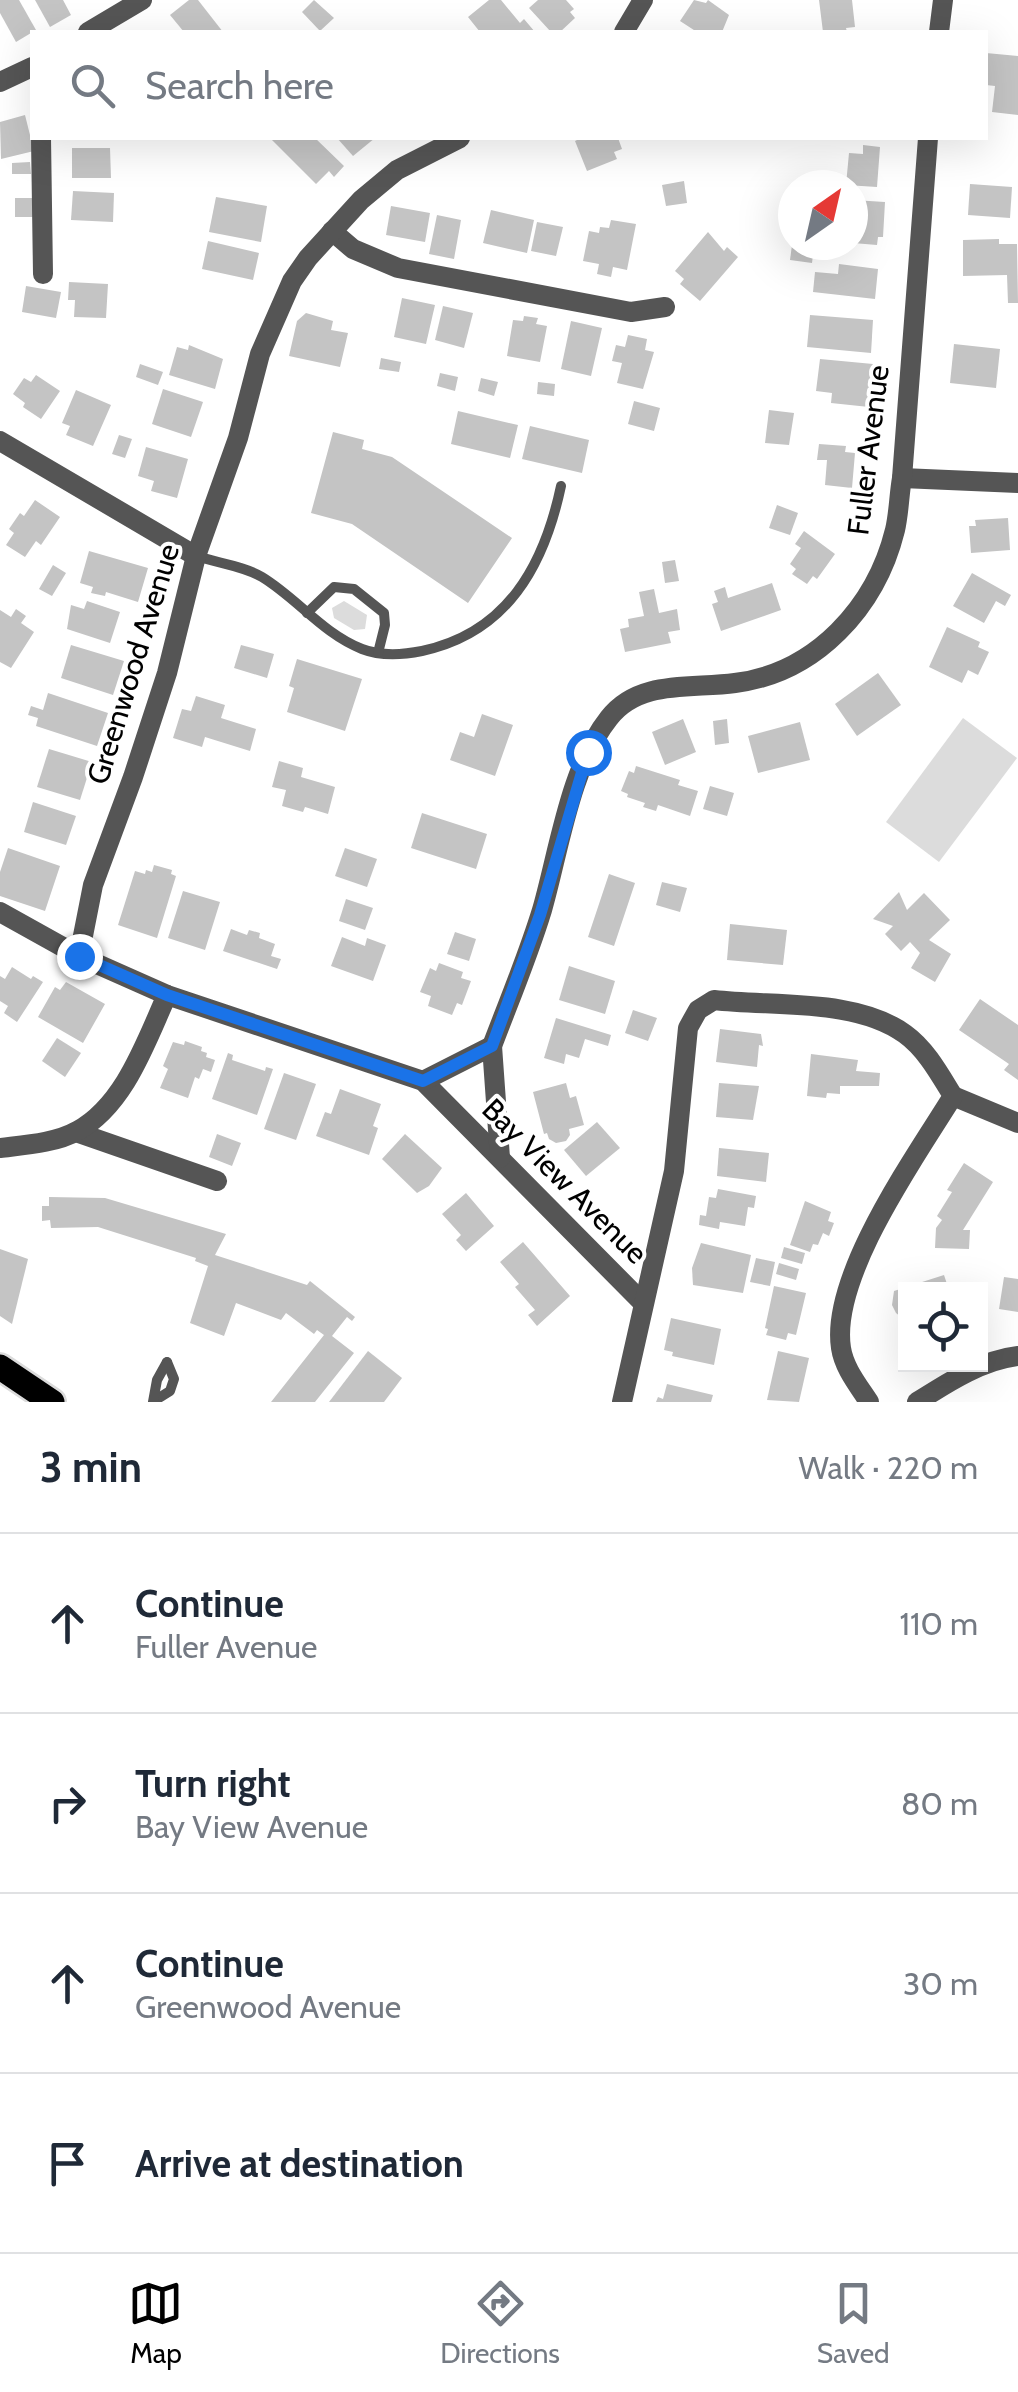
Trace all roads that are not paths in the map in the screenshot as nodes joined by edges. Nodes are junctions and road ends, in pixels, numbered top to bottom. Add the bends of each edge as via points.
1 (142, 0) edge
2 (643, 0) edge
3 (942, 0) edge
4 (91, 30) edge
5 (625, 30) edge
6 (939, 30) edge
7 (30, 67) edge
8 (0, 82) edge
9 (41, 140) edge
10 (456, 140) edge
11 (928, 140) edge
12 (332, 231) junction
13 (43, 274) dead end
14 (665, 307) dead end
15 (0, 440) edge
16 (902, 478) junction
17 (1018, 484) edge
18 (562, 486) dead end
19 (196, 556) junction
20 (307, 613) junction
21 (378, 653) junction
22 (0, 912) edge
23 (79, 956) junction
24 (167, 995) junction
25 (492, 1046) junction
26 (423, 1081) junction
27 (953, 1096) junction
28 (1018, 1123) edge
29 (76, 1132) junction
30 (0, 1148) edge
31 (500, 1158) junction
32 (217, 1181) dead end
33 (642, 1302) junction
34 (1018, 1356) edge
35 (0, 1366) edge
36 (52, 1402) edge
37 (622, 1402) edge
38 (870, 1402) edge
39 (917, 1402) edge

1 - 4 street
2 - 5 street
3 - 6 street
7 - 8 street
9 - 13 street
10 - 12 street, Greenwood Avenue via 397,170
11 - 16 street, Fuller Avenue
12 - 14 street via 352,250 398,268 631,312
12 - 19 street, Greenwood Avenue via 292,281 260,354
15 - 19 street
16 - 17 street
16 - 25 street, Fuller Avenue via 894,531 874,586 840,632 795,666 738,683 668,687 627,698 608,719 588,752
18 - 21 lane via 531,575 490,620 438,647
19 - 20 lane via 257,574
19 - 23 street, Greenwood Avenue via 167,673 92,885
20 - 21 lane via 346,642
20 - 21 lane via 334,587 354,589 384,613
22 - 23 street
23 - 24 street
24 - 26 street, Bay View Avenue
24 - 29 street via 126,1079
25 - 26 street
25 - 31 street, Fuller Avenue
26 - 31 street, Bay View Avenue
27 - 28 street
27 - 33 street via 908,1035 878,1018 714,1000 698,1010 688,1028 674,1170
27 - 38 street via 877,1222 851,1280 841,1350
29 - 30 street
29 - 32 street
31 - 33 street, Bay View Avenue
33 - 37 street
34 - 39 street via 1001,1358
35 - 36 main road

